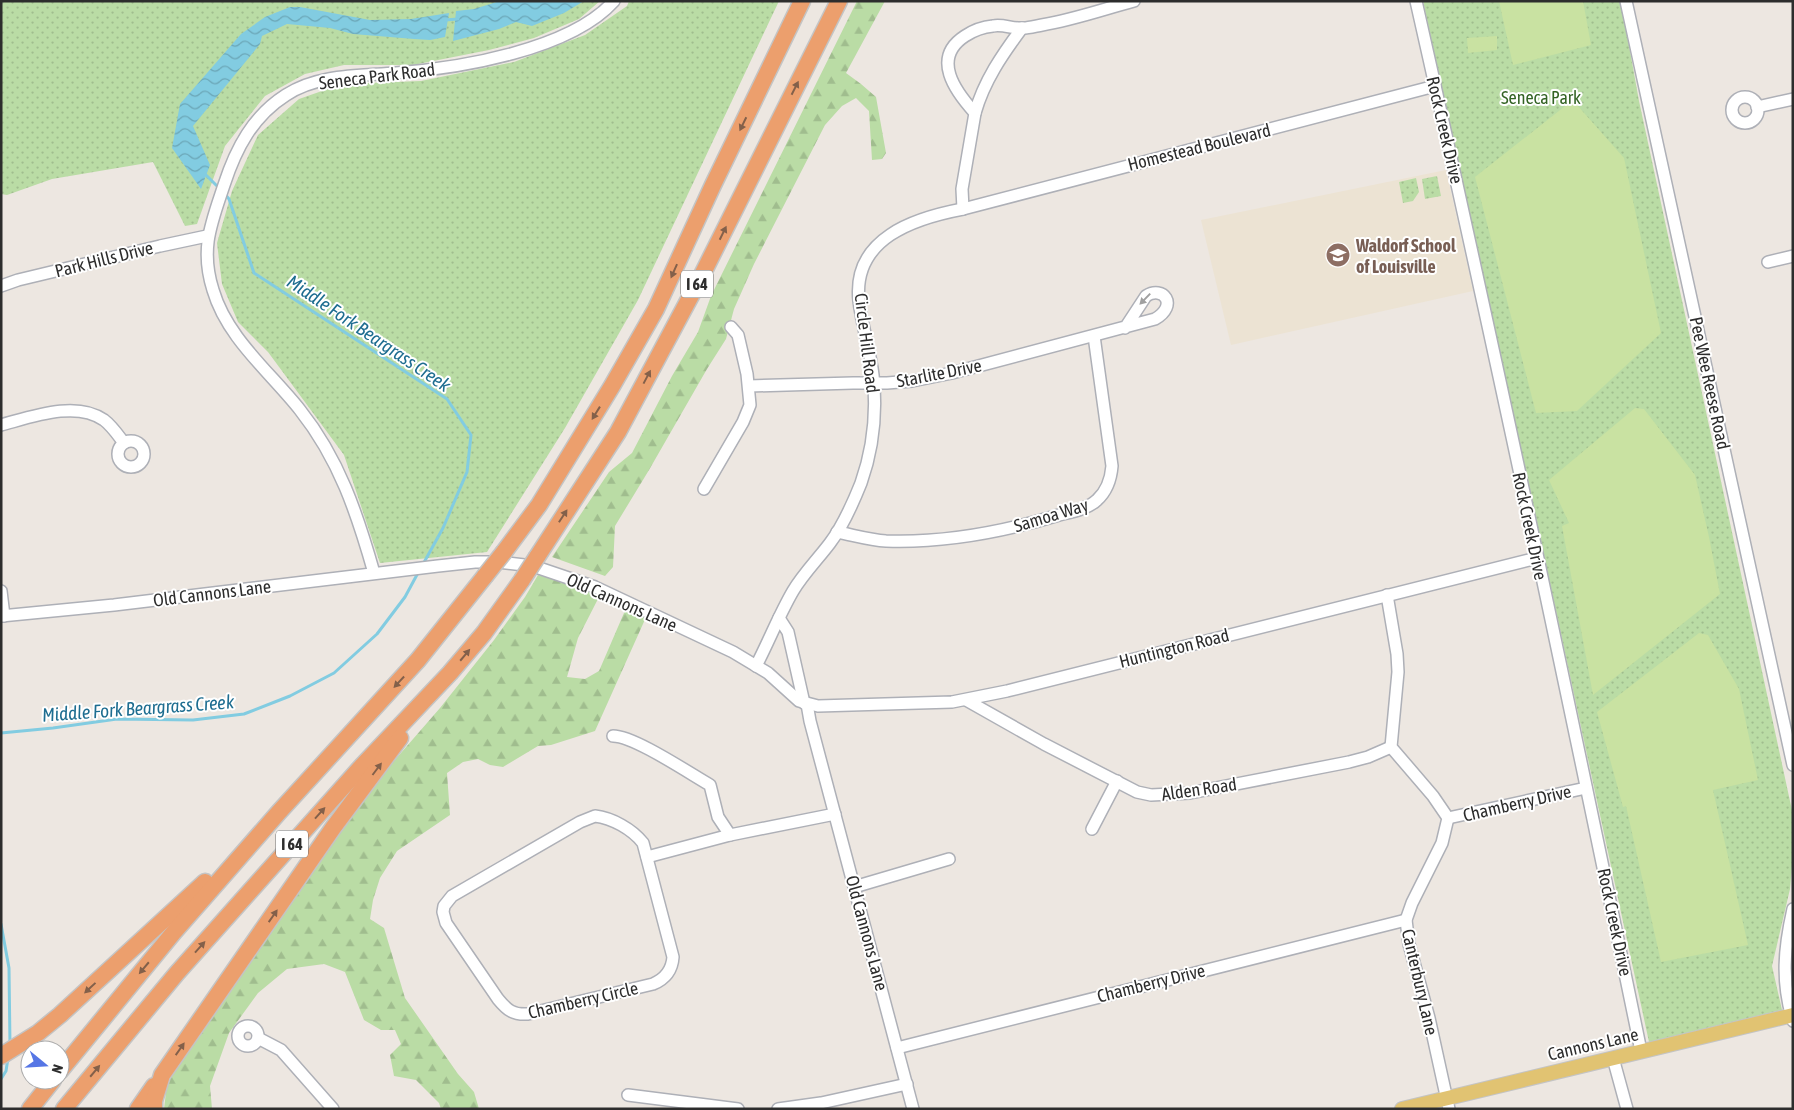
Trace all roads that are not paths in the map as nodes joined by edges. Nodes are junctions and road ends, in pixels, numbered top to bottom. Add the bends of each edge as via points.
1 (614, 1) edge
2 (802, 1) edge
3 (839, 1) edge
4 (1134, 1) edge
5 (1416, 1) edge
6 (1626, 1) edge
7 (1022, 28) junction
8 (1435, 86) junction
9 (1793, 99) edge
10 (1757, 106) dead end
11 (975, 113) junction
12 (963, 209) junction
13 (209, 231) junction
14 (1793, 256) edge
15 (1768, 262) dead end
16 (1, 286) edge
17 (731, 327) dead end
18 (1125, 328) dead end
19 (1094, 336) junction
20 (874, 383) junction
21 (749, 386) junction
22 (1, 425) edge
23 (124, 443) dead end
24 (704, 489) dead end
25 (837, 532) junction
26 (1536, 558) junction
27 (374, 573) junction
28 (1, 591) edge
29 (1386, 595) junction
30 (3, 616) edge
31 (779, 618) junction
32 (756, 666) junction
33 (450, 673) junction
34 (966, 700) junction
35 (805, 703) junction
36 (613, 736) dead end
37 (1391, 747) junction
38 (1793, 765) edge
39 (1117, 781) junction
40 (1586, 788) junction
41 (279, 812) junction
42 (835, 814) junction
43 (1448, 818) junction
44 (1092, 829) dead end
45 (730, 835) junction
46 (647, 857) junction
47 (949, 858) dead end
48 (854, 887) junction
49 (1793, 909) edge
50 (1406, 920) junction
51 (1792, 1017) edge
52 (258, 1038) dead end
53 (897, 1048) junction
54 (1641, 1051) junction
55 (1, 1056) edge
56 (1614, 1058) junction
57 (70, 1059) edge
58 (162, 1075) junction
59 (907, 1084) junction
60 (45, 1090) edge
61 (628, 1095) dead end
62 (1448, 1104) edge
63 (30, 1109) edge
64 (64, 1109) edge
65 (138, 1109) edge
66 (154, 1109) edge
67 (333, 1109) edge
68 (738, 1109) edge
69 (778, 1109) edge
70 (914, 1109) edge
71 (1402, 1109) edge
72 (1627, 1109) edge

1 - 13 street, Seneca Park Road via 584,26 524,50 444,68 326,79 287,94 246,134 229,169
2 -> 41 highway, I 64, bridge via 656,309 539,504 418,660
33 -> 3 highway, I 64, bridge via 522,580 618,432 702,275
4 - 7 street
5 - 8 street, Rock Creek Drive
6 - 38 street, Pee Wee Reese Road
7 - 11 street via 989,78
7 - 11 street via 994,25 977,28 959,40 950,52 948,70 959,95
8 - 12 street, Homestead Boulevard
8 - 26 street, Rock Creek Drive
9 - 10 street
11 - 12 street via 962,189
12 - 20 street, Circle Hill Road via 926,217 893,232 877,246 866,262 860,281 859,301
13 - 16 street, Park Hills Drive
13 - 27 street, Seneca Park Road via 208,270 219,306 232,330 301,410 328,451 359,521
14 - 15 street
17 - 21 street via 738,335
18 - 19 street, Starlite Drive
19 - 20 street, Starlite Drive via 931,378
19 - 25 street, Samoa Way via 1112,466 1104,492 1097,500 1051,518 956,538 884,541
20 - 21 street, Starlite Drive
20 - 25 street, Circle Hill Road via 873,428 867,462 853,502
21 - 24 street via 750,405 743,422
22 - 23 street via 58,411 80,411 103,420
25 - 31 street, Circle Hill Road via 793,591
26 - 29 street, Huntington Road
26 - 40 street, Rock Creek Drive
27 - 30 street, Old Cannons Lane
27 - 32 street, Old Cannons Lane via 476,562 541,568 595,586
28 - 30 street
29 - 34 street, Huntington Road
29 - 37 street via 1398,672
31 - 32 street, Circle Hill Road
31 - 35 street via 788,632
32 - 35 street, Old Cannons Lane
58 -> 33 highway via 333,828
64 -> 33 highway, I 64 via 190,959 361,767
34 - 35 street, Huntington Road via 818,706
34 - 39 street, Alden Road
35 - 42 street, Old Cannons Lane
36 - 45 street via 640,744 710,785 718,817
37 - 39 street, Alden Road via 1349,762 1190,793 1151,796
37 - 43 street
39 - 44 street
40 - 43 street, Chamberry Drive
40 - 54 street, Rock Creek Drive
41 -> 55 highway via 60,1016
41 -> 57 highway, I 64 via 174,932
42 - 45 street
42 - 48 street, Old Cannons Lane
43 - 50 street, Canterbury Lane via 1442,843
45 - 46 street
46 - 46 street, Chamberry Circle via 673,957 669,972 653,984 528,1014 512,1013 506,1009 444,919 444,906 452,896 588,817 601,817 632,831 643,843
47 - 48 street
48 - 53 street, Old Cannons Lane
49 - 51 street via 1784,962
50 - 53 street, Chamberry Drive
50 - 62 street, Canterbury Lane
51 - 54 main road, Cannons Lane
52 - 67 street via 280,1050
53 - 59 street, Old Cannons Lane
54 - 56 main road, Cannons Lane
56 - 62 main road, Cannons Lane
56 - 72 street
58 - 65 highway
58 - 66 highway
59 - 69 street
59 - 70 street, Old Cannons Lane
60 - 63 highway
61 - 68 street
62 - 71 main road, Cannons Lane

